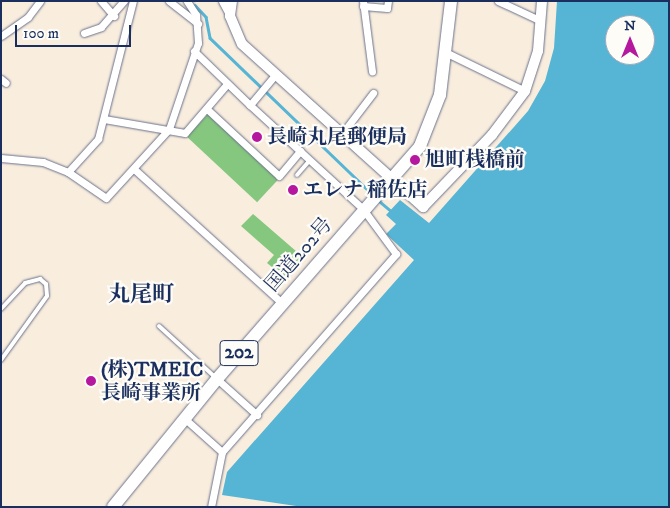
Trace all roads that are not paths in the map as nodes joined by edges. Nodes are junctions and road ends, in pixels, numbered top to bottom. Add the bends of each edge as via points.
1 (40, 1) edge
2 (101, 1) edge
3 (124, 1) edge
4 (133, 1) edge
5 (169, 1) edge
6 (187, 1) edge
7 (222, 1) edge
8 (232, 1) edge
9 (388, 1) edge
10 (451, 1) edge
11 (498, 1) edge
12 (542, 1) edge
13 (363, 4) edge
14 (114, 16) junction
15 (230, 16) junction
16 (541, 20) junction
17 (198, 24) junction
18 (84, 33) dead end
19 (1, 36) edge
20 (194, 51) junction
21 (445, 52) junction
22 (372, 71) dead end
23 (275, 75) junction
24 (227, 84) junction
25 (525, 91) junction
26 (373, 93) dead end
27 (250, 105) junction
28 (207, 109) junction
29 (104, 119) junction
30 (169, 129) junction
31 (341, 135) junction
32 (300, 151) junction
33 (1, 158) edge
34 (310, 160) junction
35 (134, 169) junction
36 (68, 172) junction
37 (297, 174) dead end
38 (387, 184) junction
39 (366, 206) junction
40 (282, 303) junction
41 (1, 309) edge
42 (159, 326) dead end
43 (1, 360) edge
44 (217, 379) junction
45 (258, 415) junction
46 (184, 418) junction
47 (222, 452) junction
48 (113, 507) edge
49 (211, 507) edge

1 - 19 street via 28,17
2 - 14 street
3 - 14 street
4 - 29 street
5 - 17 street
6 - 17 street
7 - 15 street
8 - 15 street
9 - 13 street via 387,8
10 - 21 highway, 国道202号 / 202
11 - 16 street
12 - 16 street
13 - 22 street
14 - 18 street
15 - 23 street via 242,44
16 - 25 street via 538,51
17 - 20 street
20 - 24 street
20 - 30 street
21 - 25 street
21 - 38 highway, 国道202号 / 202 via 440,95 428,133
23 - 27 street
23 - 31 street
24 - 27 street
24 - 28 street
25 - 38 street via 492,135 428,204 418,206
26 - 31 street
27 - 32 street
28 - 30 street via 185,133
28 - 32 street via 279,176
29 - 30 street
29 - 36 street via 98,139
30 - 35 street
31 - 38 street
32 - 34 street
33 - 36 street via 44,162
34 - 37 lane
34 - 39 street
35 - 36 street via 106,198
35 - 40 street
38 - 39 highway, 国道202号 / 202
39 - 40 highway, 国道202号 / 202
39 - 45 street via 396,254
40 - 44 highway, 国道202号 / 202
41 - 43 lane via 25,283 40,279 46,284 47,296
42 - 44 lane
44 - 45 street
44 - 46 highway, 国道202号 / 202
45 - 47 street
46 - 47 street
46 - 48 highway, 国道202号 / 202
47 - 49 street

